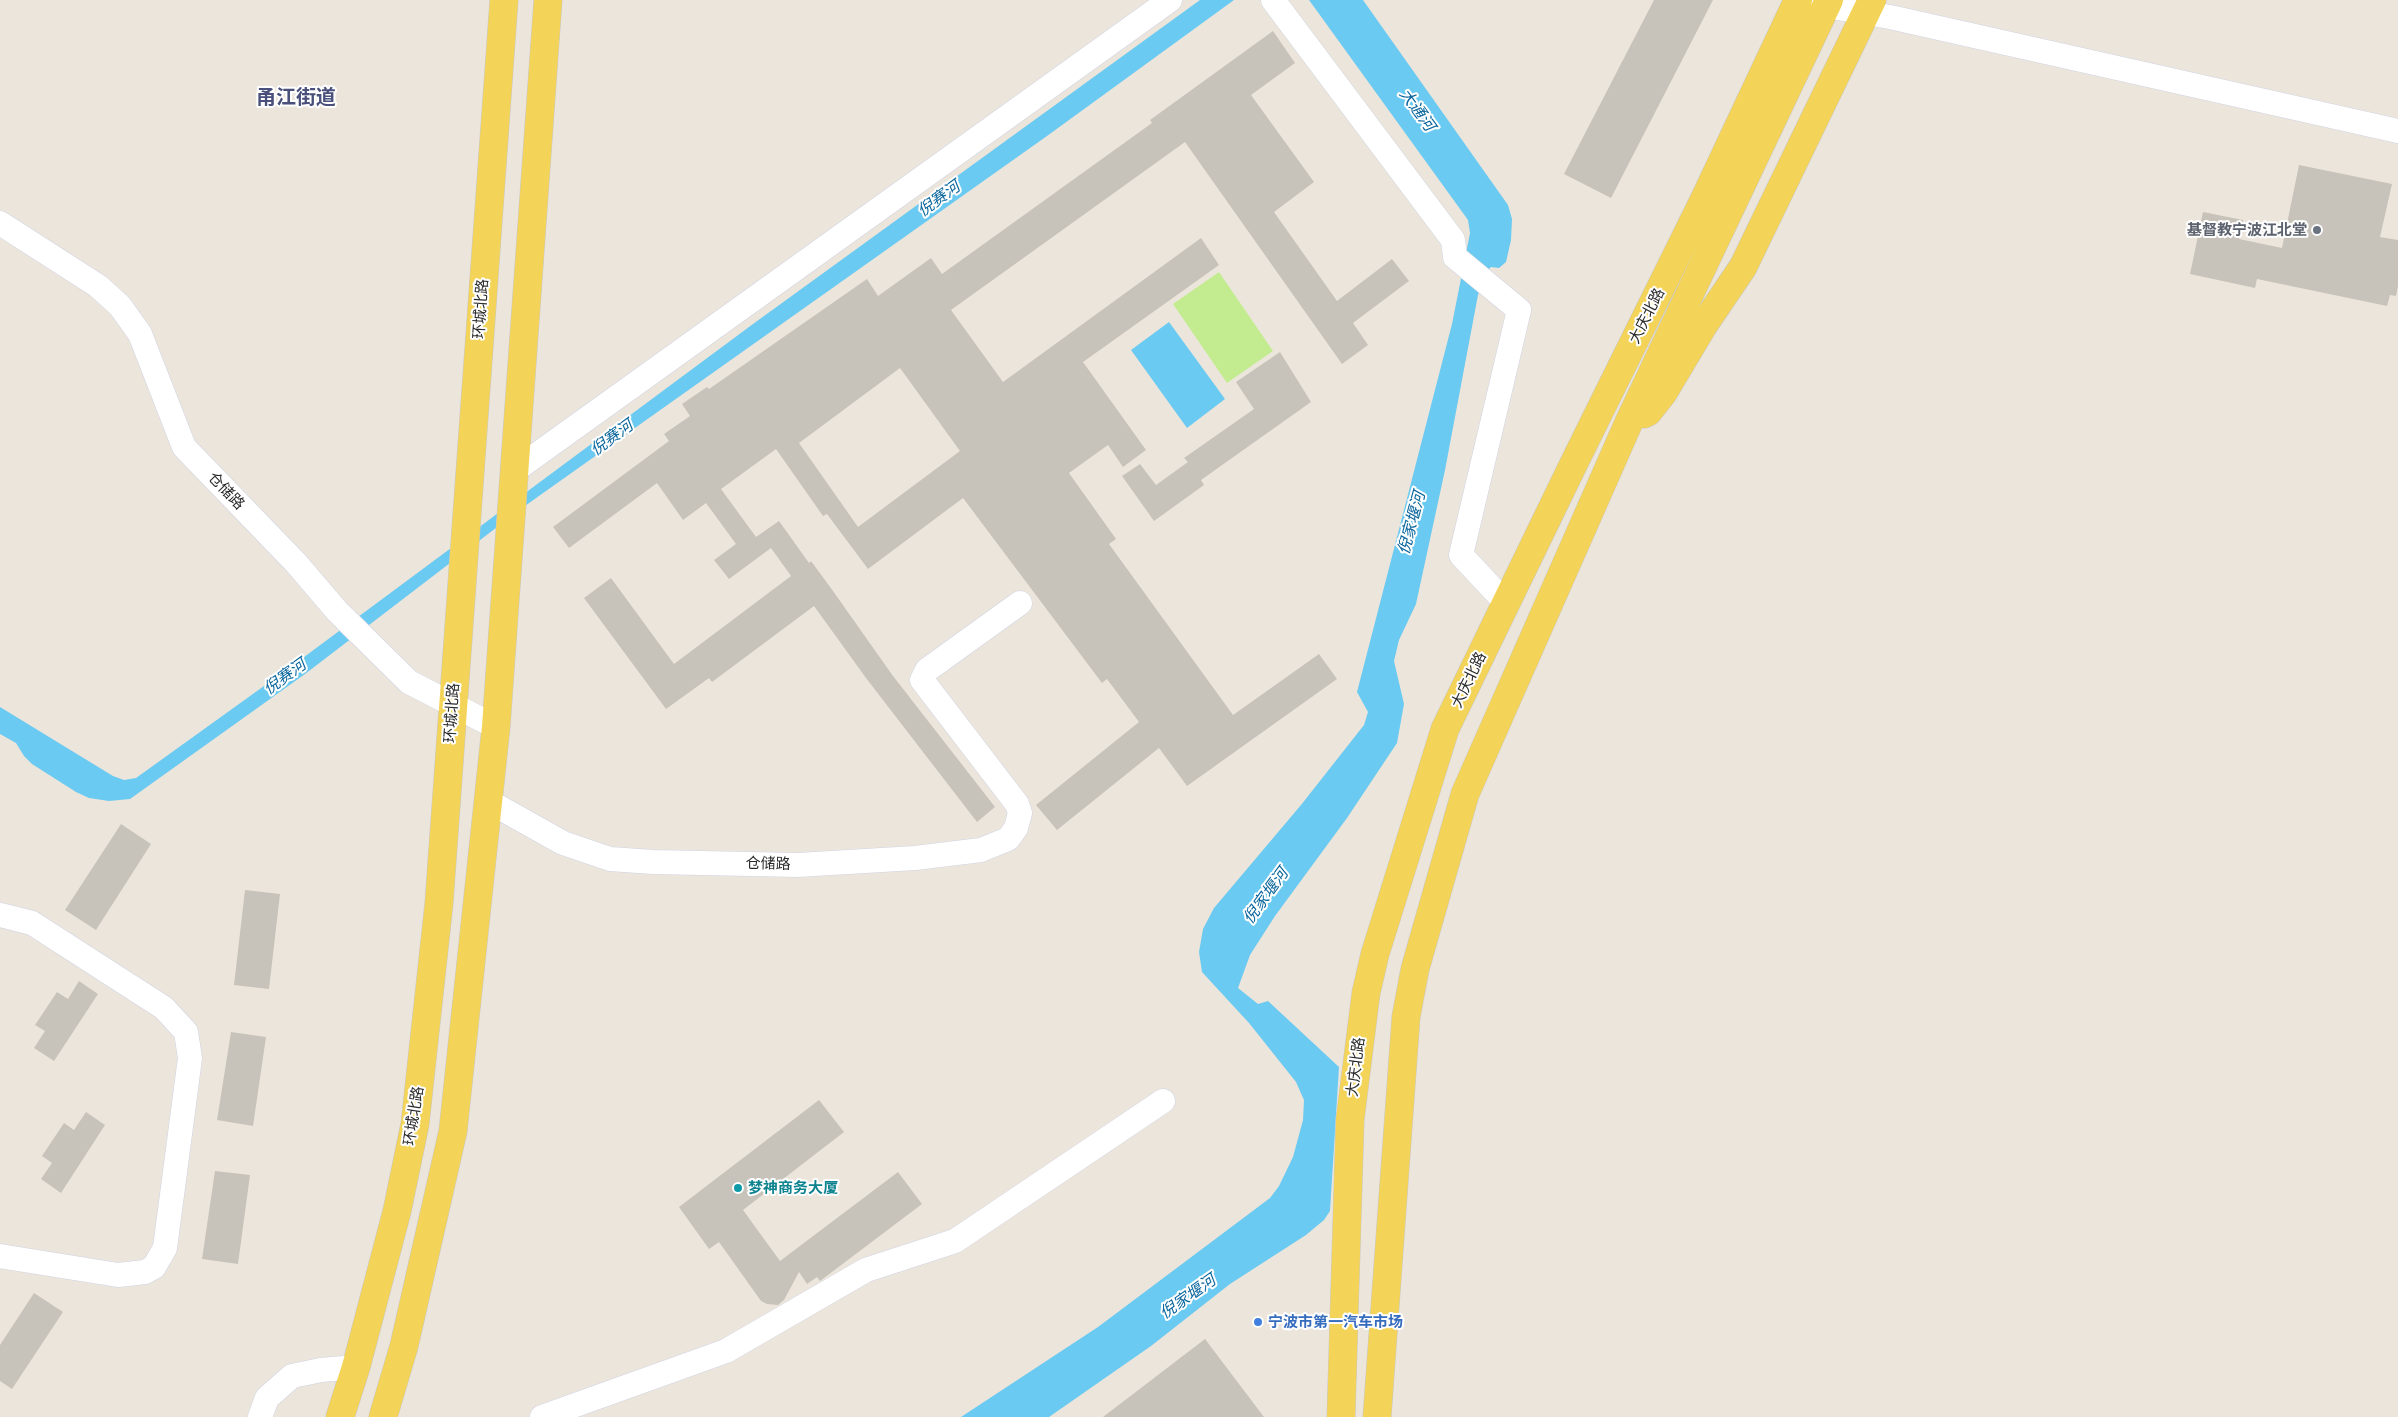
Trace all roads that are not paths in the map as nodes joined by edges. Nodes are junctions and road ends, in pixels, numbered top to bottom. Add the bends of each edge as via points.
1 (548, 0) edge
2 (1170, 0) edge
3 (1273, 0) edge
4 (501, 1) edge
5 (1797, 1) edge
6 (1827, 3) edge
7 (1881, 8) edge
8 (2398, 131) edge
9 (0, 223) edge
10 (1629, 422) junction
11 (514, 470) junction
12 (1020, 603) dead end
13 (1506, 603) junction
14 (452, 704) junction
15 (496, 727) junction
16 (488, 801) junction
17 (0, 915) edge
18 (1163, 1101) dead end
19 (0, 1256) edge
20 (356, 1367) junction
21 (260, 1417) edge
22 (340, 1417) edge
23 (383, 1417) edge
24 (542, 1417) edge
25 (1341, 1417) edge
26 (1377, 1417) edge

1 - 11 main road
2 - 11 street
3 - 13 street via 1453,240 1455,257 1519,310 1461,555
4 - 14 main road, 环城北路
5 - 6 street
5 - 13 main road, 大庆北路 via 1705,198
6 - 7 street
6 - 10 main road, 大庆北路
7 - 8 street
7 - 10 main road via 1743,267 1663,394 1648,412
9 - 14 street, 仓储路 via 98,286 120,306 140,334 184,447 408,682
10 - 26 main road, 大庆北路 via 1465,794 1415,969 1406,1017
11 - 15 main road
12 - 16 street, 仓储路 via 927,670 922,680 1017,804 1020,813 1016,828 1008,839 981,850 915,858 798,865 610,859 563,843
13 - 25 main road, 大庆北路 via 1445,729 1375,954 1366,994 1350,1120
14 - 15 street, 仓储路
14 - 20 main road, 环城北路 via 440,903 415,1124 397,1211
15 - 16 main road
16 - 23 main road via 453,1131 404,1346
17 - 19 street via 32,924 164,1008 186,1032 190,1058 165,1248 154,1267 144,1272 118,1275
18 - 24 street via 955,1241 866,1270 726,1351
20 - 21 street via 292,1376 268,1398
20 - 22 main road, 环城北路

